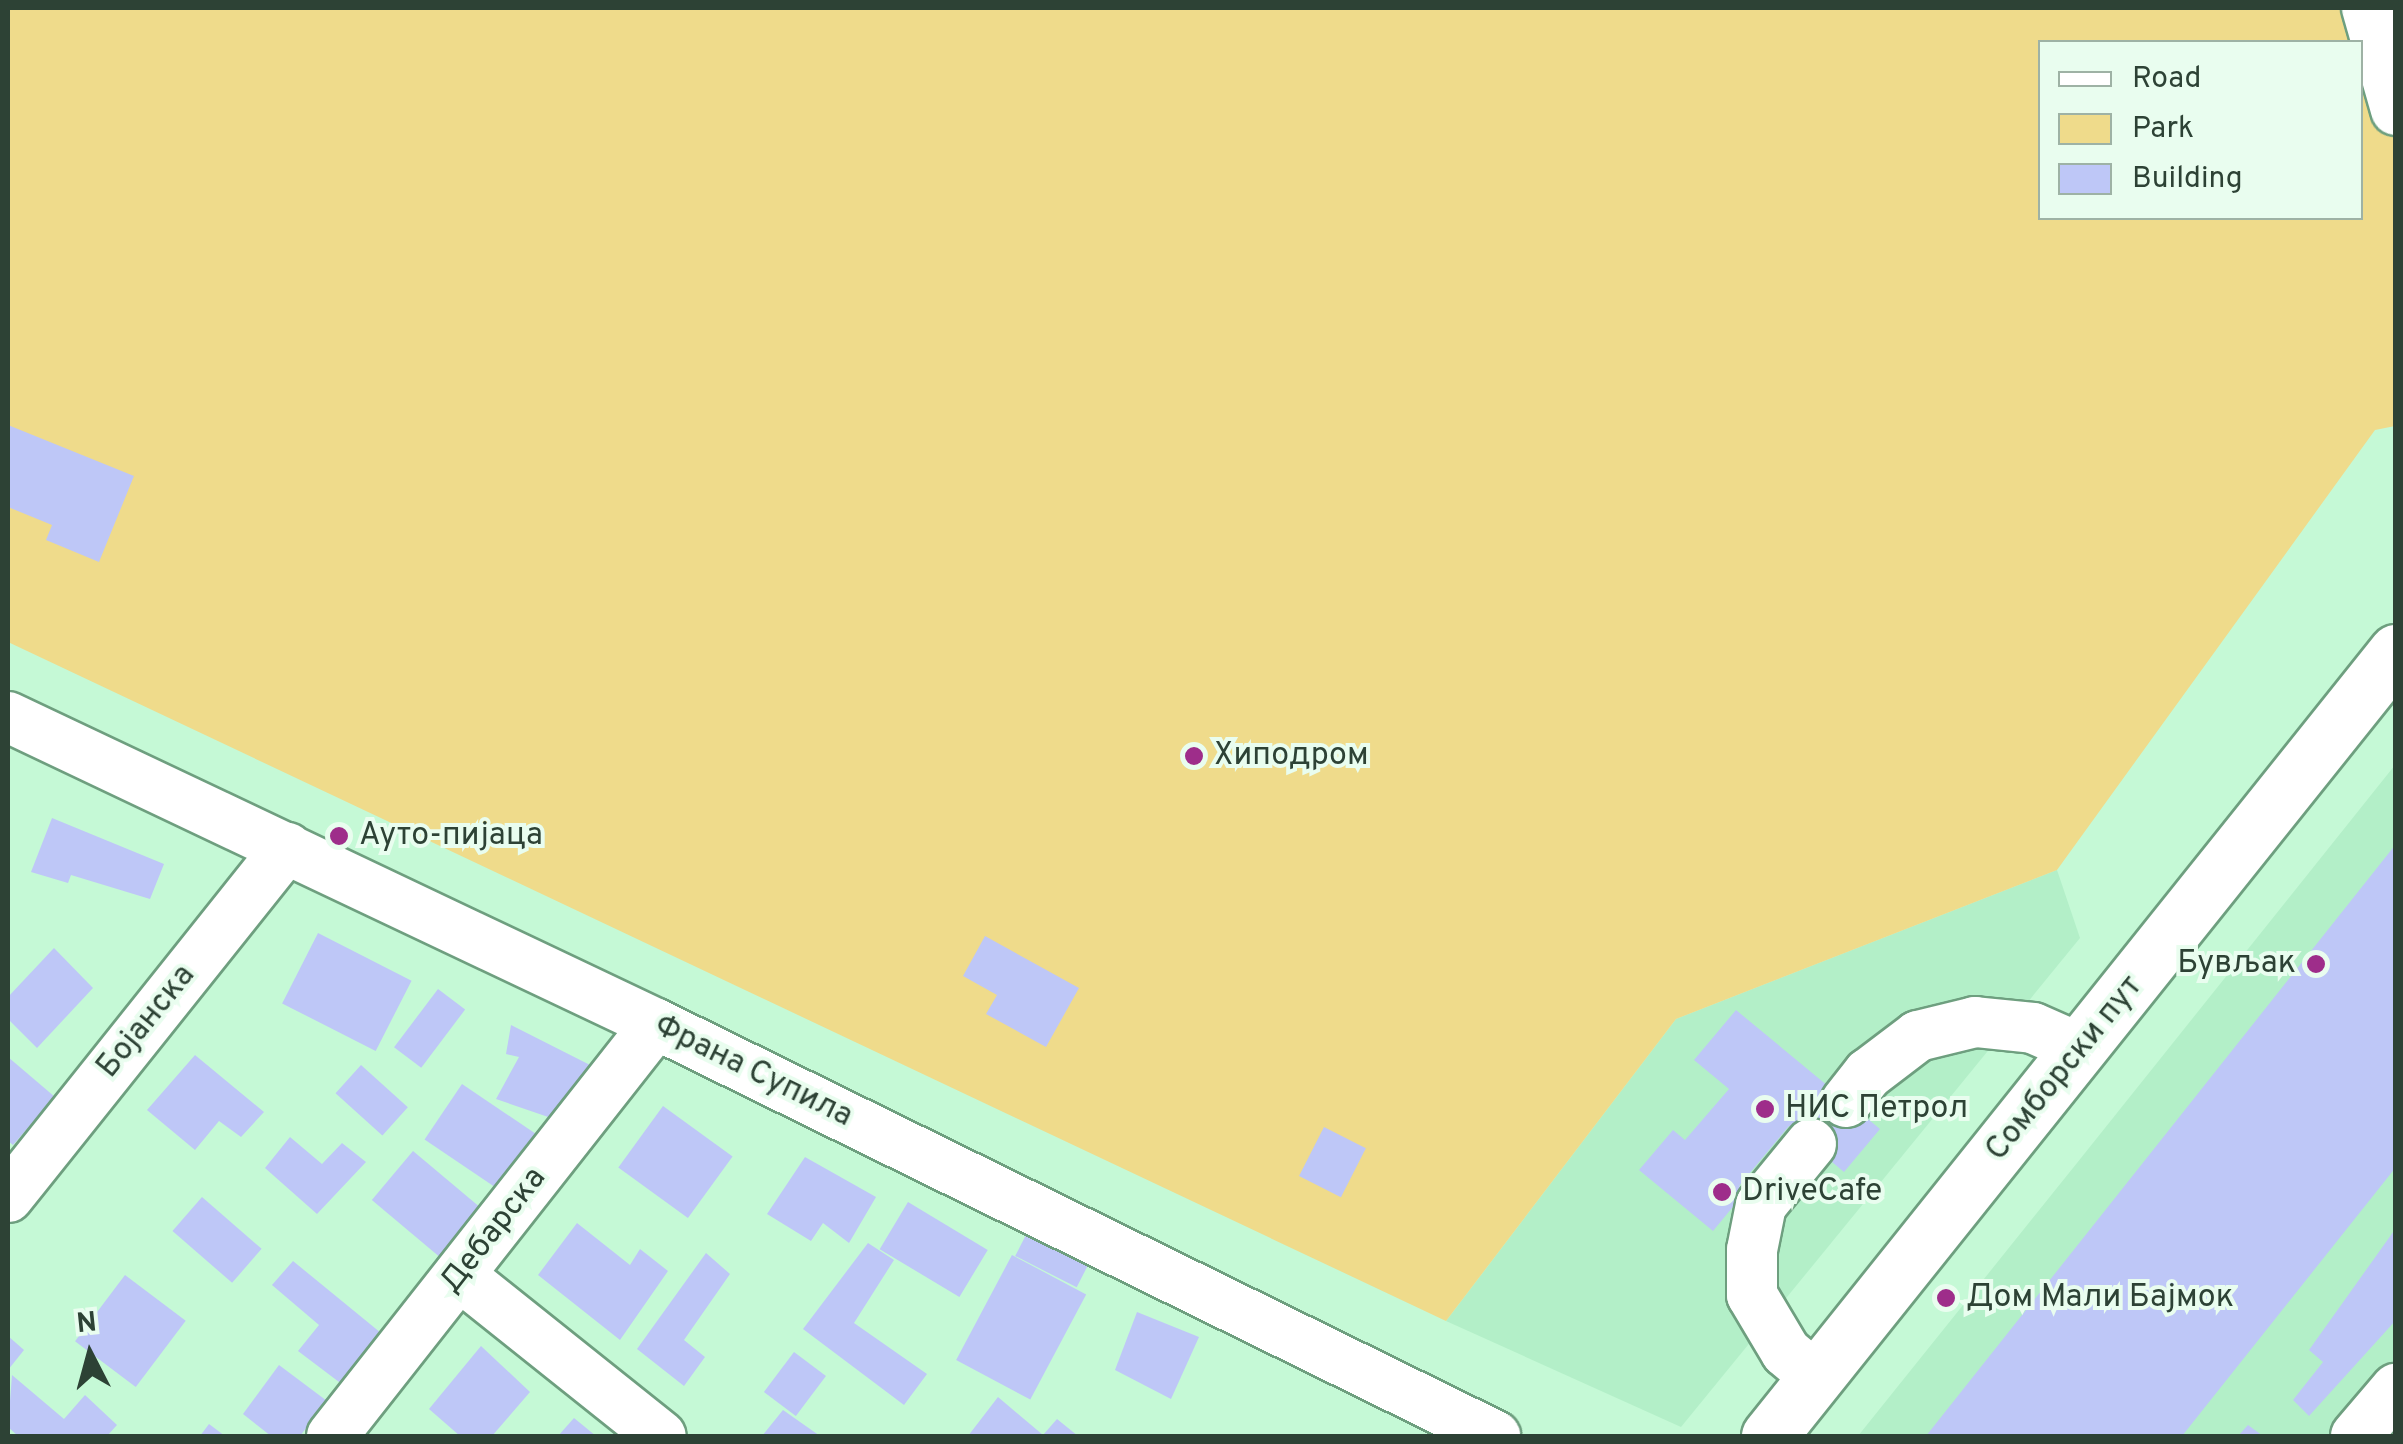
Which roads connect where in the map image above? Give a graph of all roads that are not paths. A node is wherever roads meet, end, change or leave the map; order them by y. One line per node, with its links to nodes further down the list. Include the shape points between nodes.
1 (2367, 8): 2 (street)
2 (2396, 110)
3 (2396, 652): 7 (main road, Сомборски пут)
4 (8, 717): 5 (street, Франа Супила)
5 (288, 848): 6 (street, Франа Супила); 10 (street, Бојанска)
6 (656, 1024): 11 (street, Дебарска); 16 (street, Франа Супила)
7 (2081, 1049): 8 (street, via 2033,1028 1974,1022 1918,1036 1868,1074); 12 (main road, Сомборски пут)
8 (1846, 1102)
9 (1811, 1144): 12 (street, via 1761,1205 1752,1295 1786,1352)
10 (8, 1198)
11 (459, 1275): 14 (street, Дебарска); 15 (street)
12 (1816, 1378): 17 (main road, Сомборски пут)
13 (2396, 1389): 18 (street)
14 (332, 1436)
15 (661, 1436)
16 (1496, 1436)
17 (1769, 1436)
18 (2356, 1436)

